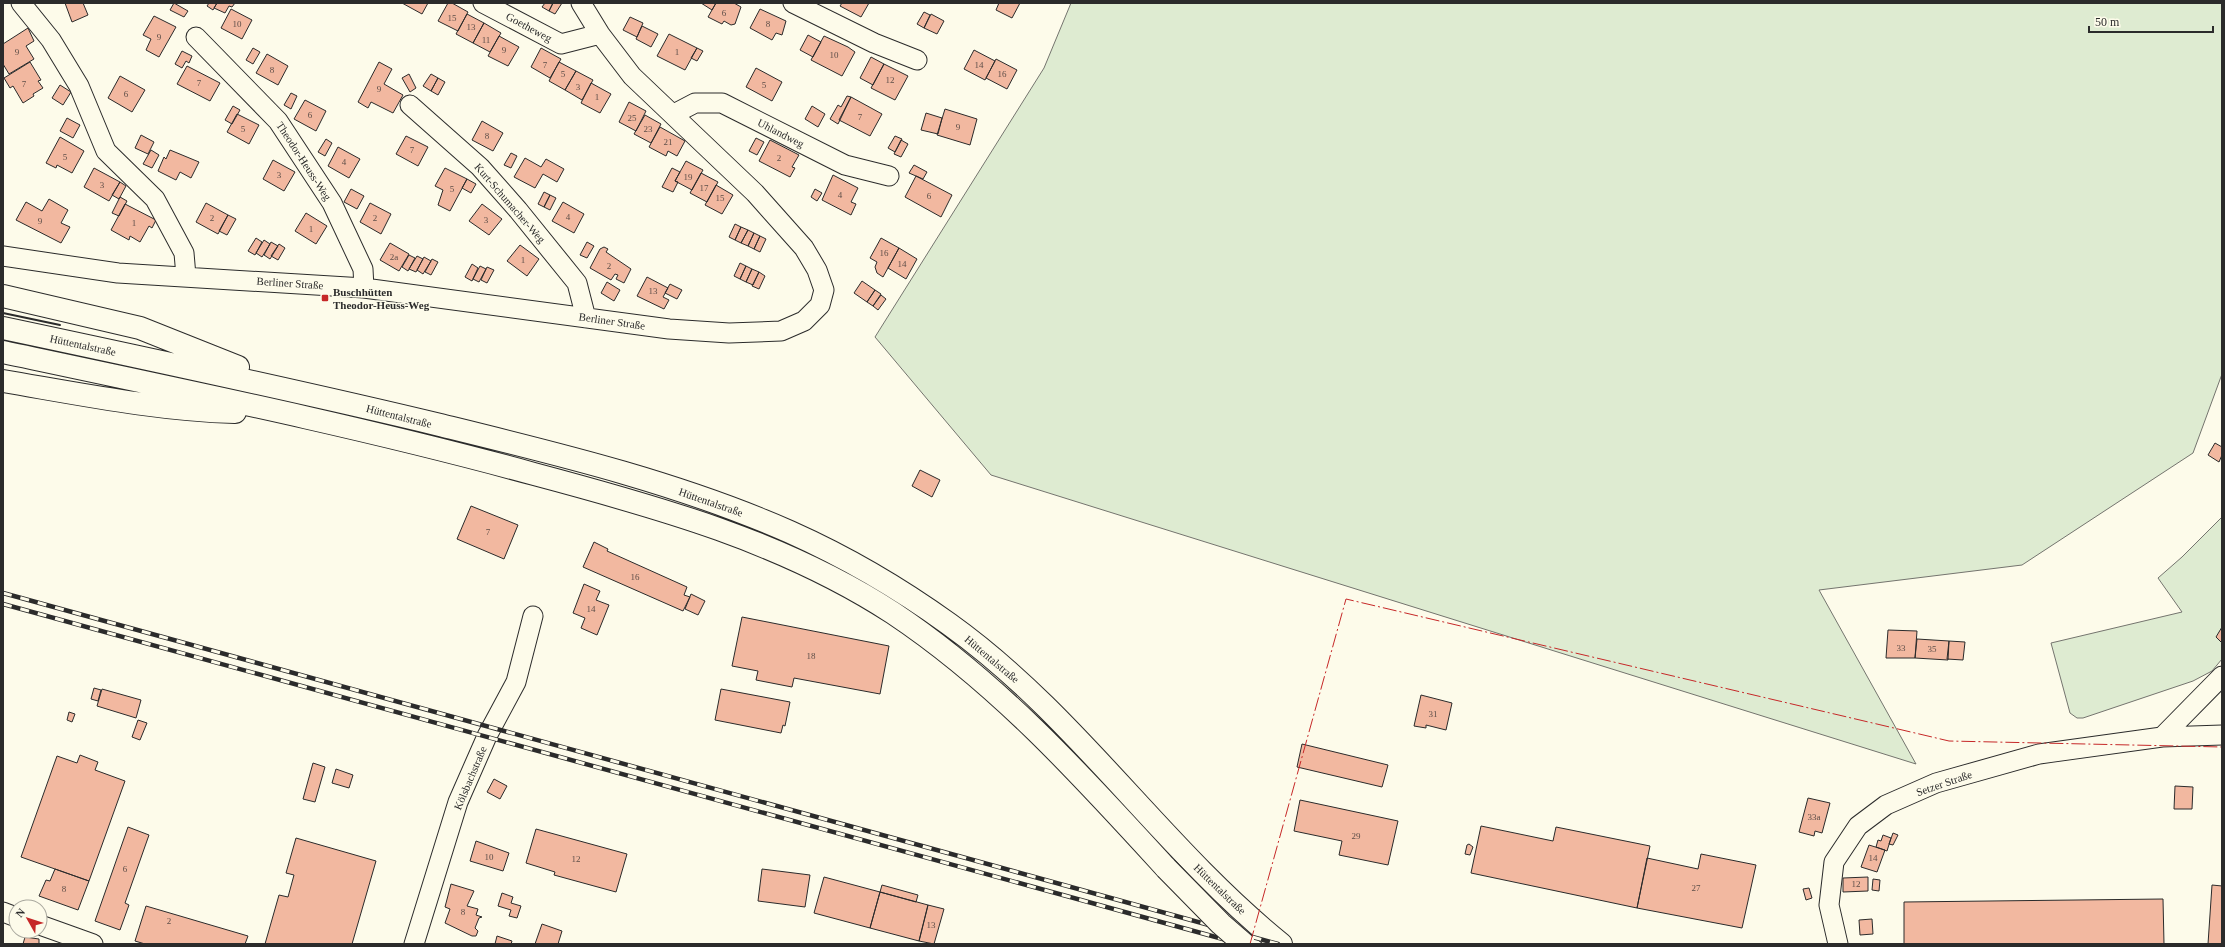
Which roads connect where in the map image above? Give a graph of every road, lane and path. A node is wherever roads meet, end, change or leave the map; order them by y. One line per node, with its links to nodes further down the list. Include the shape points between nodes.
1 (21, 3): 12 (street, via 51,40 79,86 106,152 155,199 184,253)
2 (483, 3): 5 (street, Goetheweg, via 561,44)
3 (581, 3): 5 (street, Berliner Straße)
4 (793, 3): 7 (street, via 874,43)
5 (600, 34): 9 (street, Berliner Straße, via 632,76)
6 (196, 37): 13 (street, Theodor-Heuss-Weg, via 278,121 332,203 363,269)
7 (917, 60)
8 (410, 105): 15 (street, Kurt-Schumacher-Weg, via 480,167 518,210 577,283)
9 (674, 114): 10 (street, Uhlandweg, via 695,102 722,102 845,165); 15 (street, Berliner Straße, via 755,193 804,248 817,270 824,290 820,305 804,321 780,331 721,333)
10 (889, 176)
11 (3, 256): 12 (street, Berliner Straße, via 118,273)
12 (186, 276): 13 (street, Berliner Straße)
13 (364, 288): 15 (street, Berliner Straße)
14 (3, 296): 19 (highway, via 140,328)
15 (586, 318)
16 (3, 328): 19 (highway, Hüttentalstraße)
17 (3, 352): 20 (highway, Hüttentalstraße)
18 (3, 381): 20 (highway, via 103,398 206,411)
19 (297, 390): 29 (highway, Hüttentalstraße, via 490,438 692,494 792,533 859,566 951,625 998,662 1084,744 1214,884)
20 (291, 413): 28 (highway, Hüttentalstraße, bridge, via 484,460 683,516 784,554 849,587 891,612 983,680 1068,761 1166,868)
21 (533, 616): 27 (street, Kölsbachstraße, via 516,682 487,736 458,802)
22 (2222, 676): 24 (street)
23 (2222, 735): 24 (street, Setzer Straße)
24 (2162, 737): 30 (street, Setzer Straße, via 2039,754 1936,783 1886,805 1858,826 1834,862 1829,905)
25 (48, 928): 26 (street)
26 (93, 944)
27 (414, 944)
28 (1244, 944)
29 (1281, 944)
30 (1838, 944)

